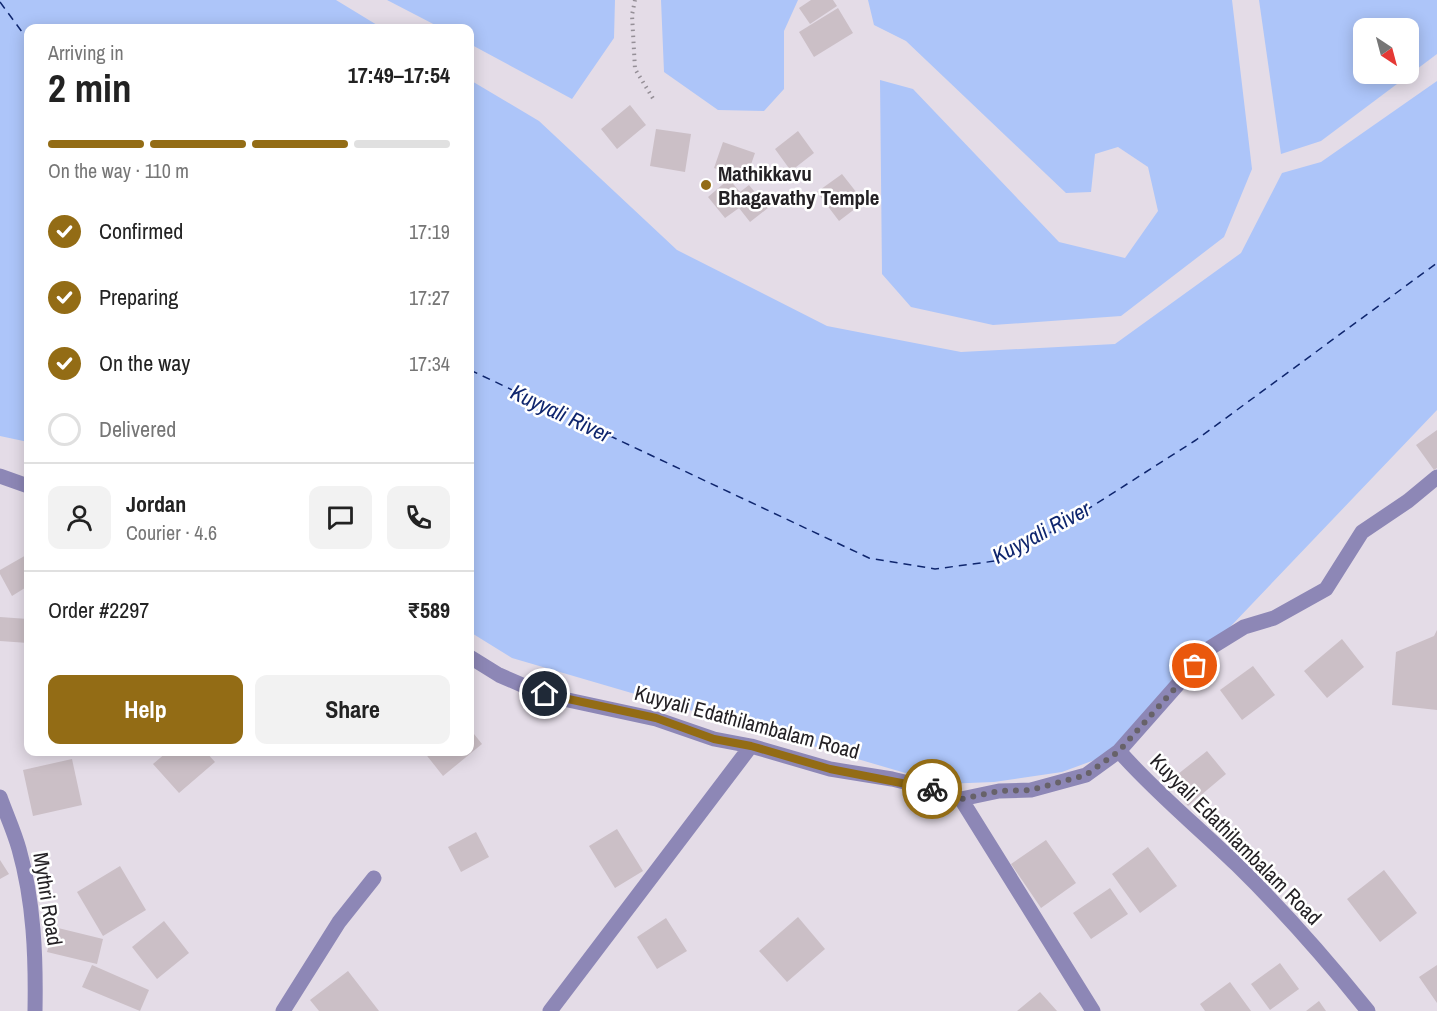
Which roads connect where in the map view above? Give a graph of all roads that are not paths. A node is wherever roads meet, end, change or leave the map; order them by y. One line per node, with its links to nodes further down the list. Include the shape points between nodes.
1 (0, 477): 3 (street)
2 (1437, 477): 6 (street, via 1362,532 1326,589 1274,618 1244,627 1210,648)
3 (24, 485)
4 (474, 659): 5 (street, Kuyyali Edathilambalam Road, via 499,675 545,694 656,718 714,739)
5 (751, 746): 8 (street, Kuyyali Edathilambalam Road, via 830,769 942,791); 12 (street)
6 (1119, 751): 8 (street, Kuyyali Edathilambalam Road, via 1086,775 1031,790 999,791); 14 (street, Kuyyali Edathilambalam Road, via 1294,924)
7 (0, 797): 10 (street, Mythri Road, via 19,849 31,905)
8 (961, 799): 13 (street)
9 (374, 878): 11 (street, via 339,922)
10 (35, 1011)
11 (283, 1011)
12 (550, 1011)
13 (1093, 1011)
14 (1368, 1011)

